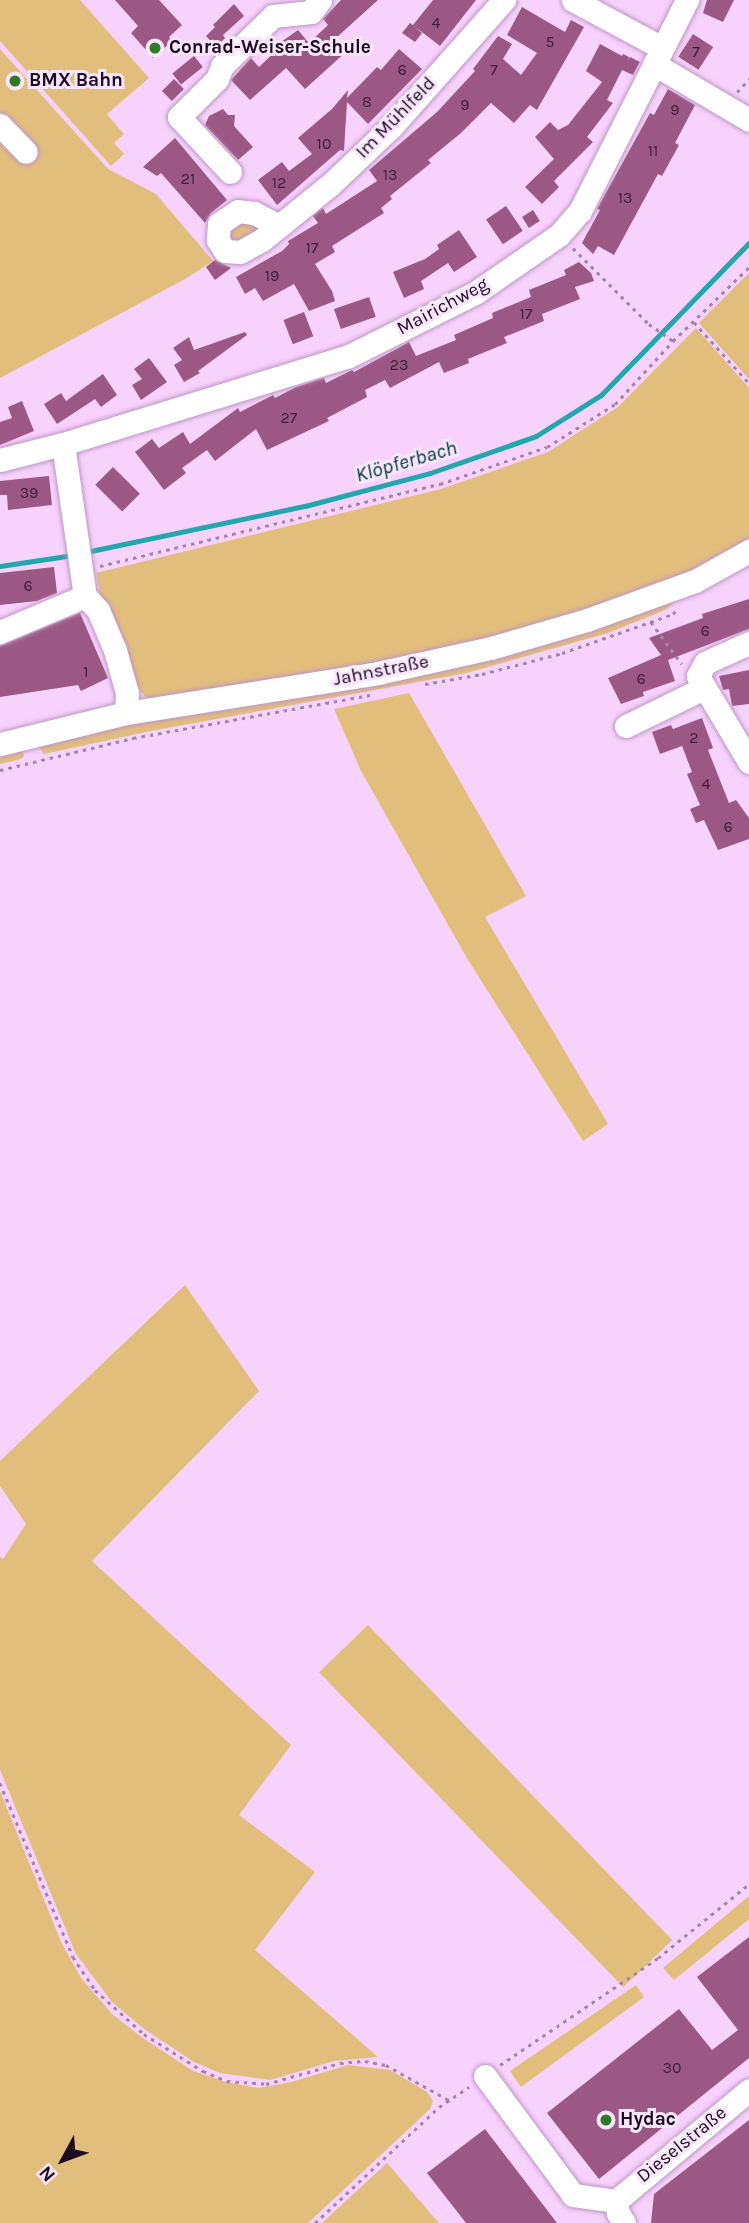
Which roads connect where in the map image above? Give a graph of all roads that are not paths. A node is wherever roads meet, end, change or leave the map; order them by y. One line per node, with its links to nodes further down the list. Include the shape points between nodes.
1 (320, 0): 9 (street, via 312,12 272,16 179,117)
2 (504, 0): 10 (street, Im Mühlfeld, via 391,126 331,184)
3 (573, 0): 5 (street)
4 (687, 0): 5 (street, Mairichweg)
5 (658, 56): 6 (street); 11 (street, Mairichweg, via 580,211 559,235 475,293 349,356)
6 (749, 120)
7 (0, 125): 8 (street)
8 (26, 152)
9 (230, 172)
10 (276, 225)
11 (63, 444): 12 (street, Mairichweg); 14 (street)
12 (0, 460)
13 (749, 551): 18 (street, Jahnstraße, via 695,581 491,648 378,673)
14 (85, 596): 15 (street); 18 (street, via 98,610 115,650 127,693)
15 (0, 632)
16 (749, 643): 17 (street, via 705,663)
17 (701, 682): 19 (street); 21 (street)
18 (126, 713): 20 (street, Jahnstraße)
19 (626, 726)
20 (0, 744)
21 (749, 762)
22 (485, 2076): 24 (street, via 573,2195)
23 (749, 2090): 24 (street, Dieselstraße)
24 (620, 2212)

